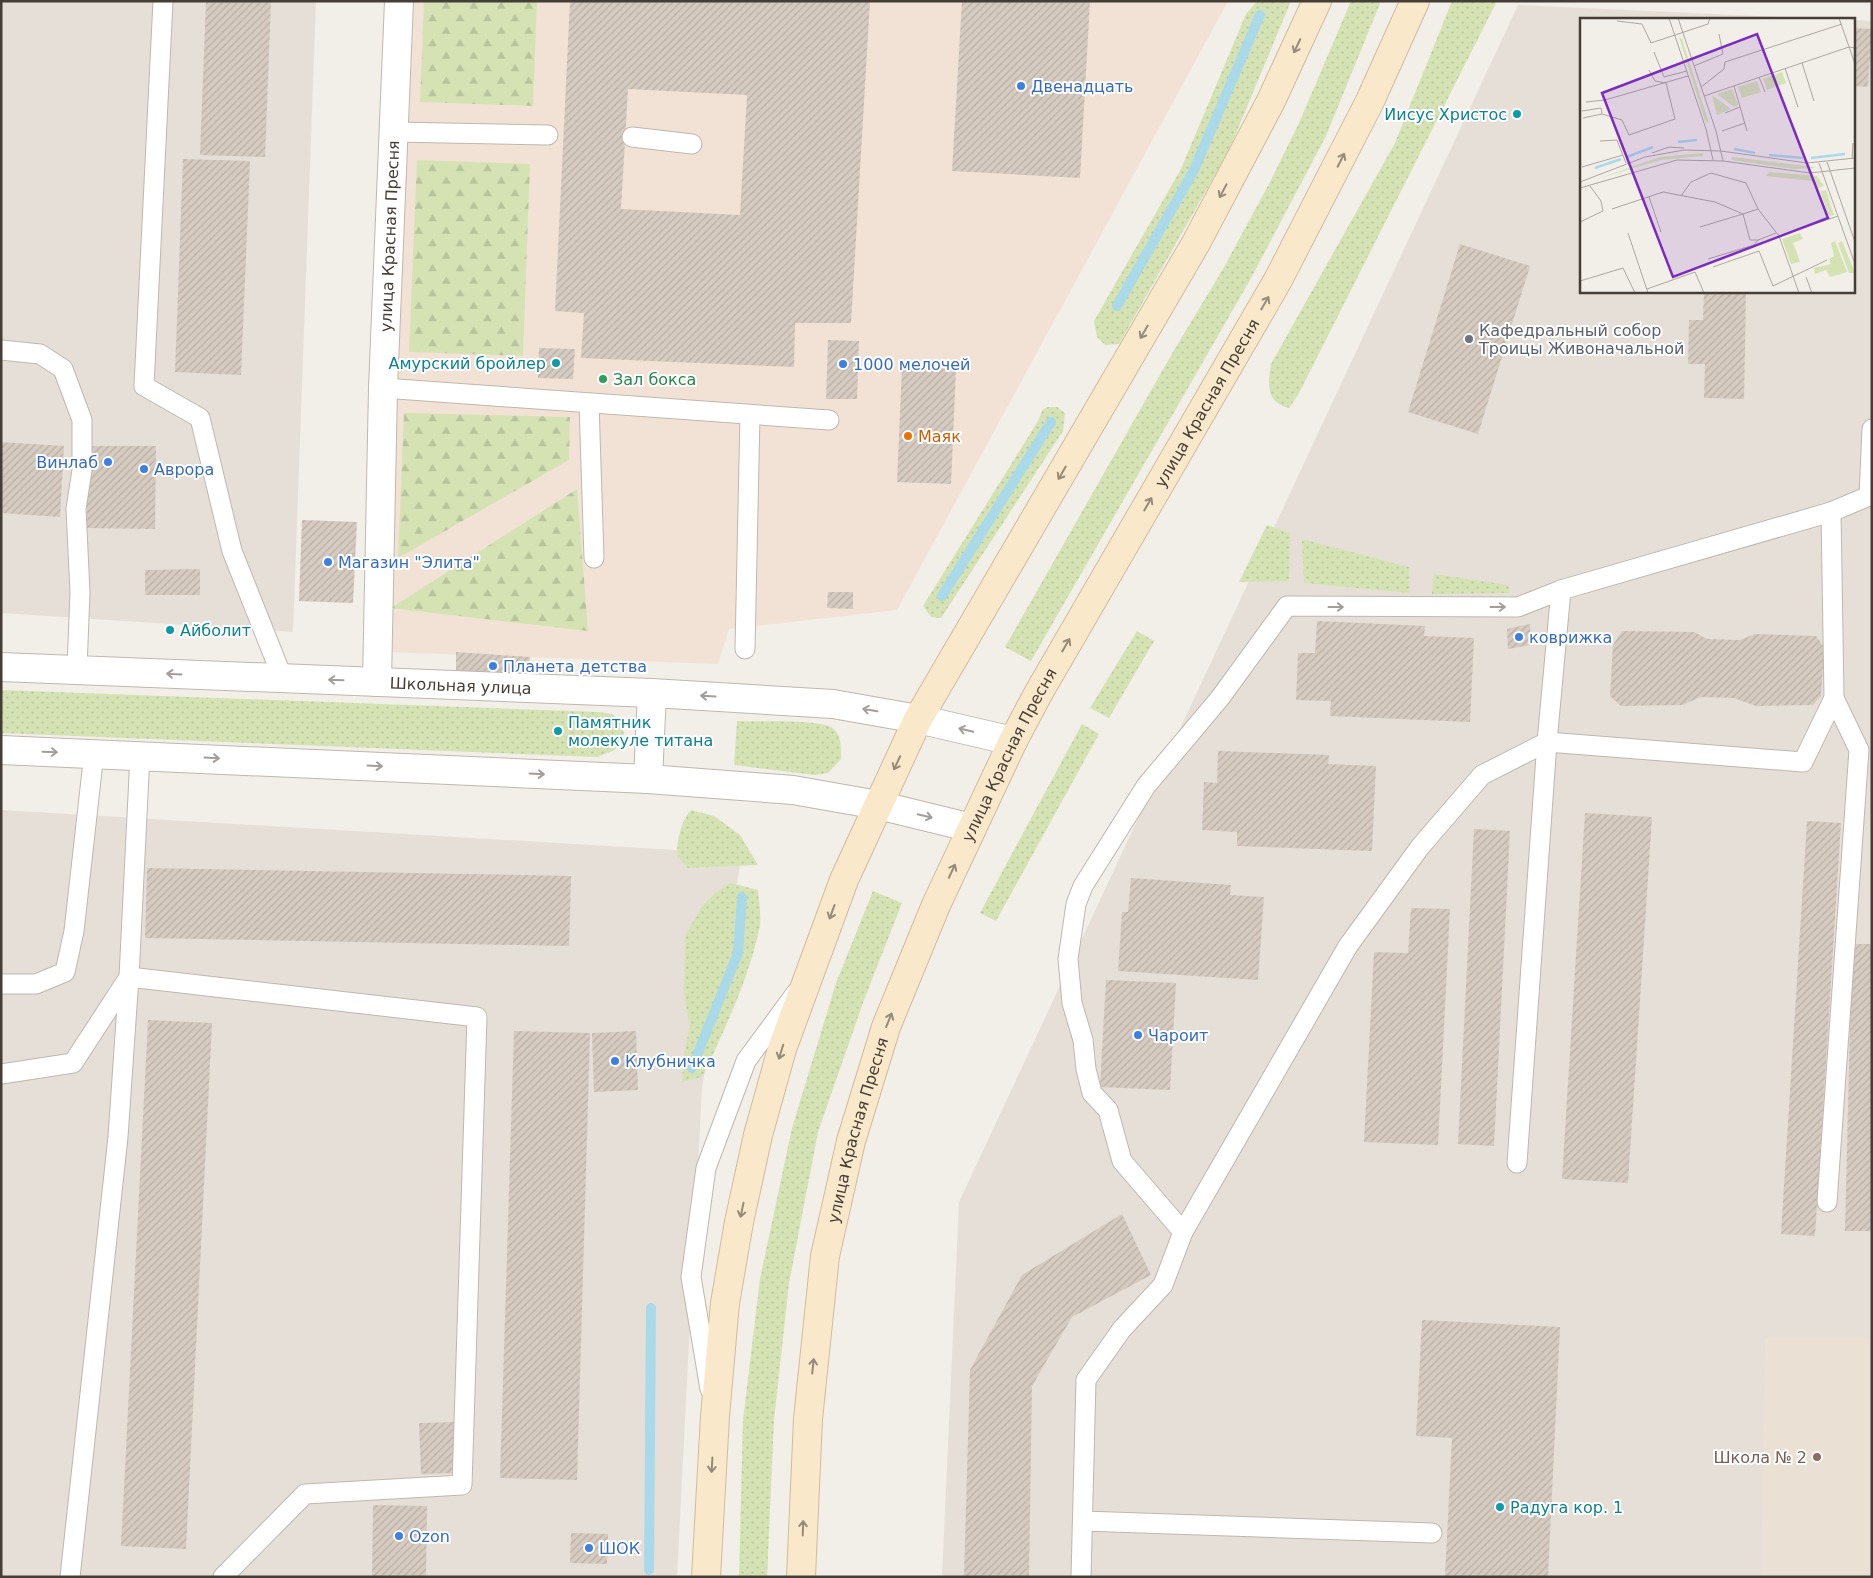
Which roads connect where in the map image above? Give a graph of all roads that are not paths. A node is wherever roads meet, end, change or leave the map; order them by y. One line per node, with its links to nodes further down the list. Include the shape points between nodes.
1 (163, 1): 22 (lane, via 144,386 200,418 232,551)
2 (399, 1): 5 (street, улица Красная Пресня)
3 (1317, 1): 26 (street, one-way to 26, via 1271,102 1196,243)
4 (1415, 1): 27 (street, улица Красная Пресня, one-way to 4, via 1048,675 1278,280 1370,101)
5 (394, 132): 6 (lane); 10 (street, улица Красная Пресня)
6 (548, 135)
7 (632, 137): 8 (lane)
8 (692, 144)
9 (1, 350): 21 (lane, via 40,354 63,369 82,420 82,470 76,509 80,592)
10 (383, 388): 11 (lane); 23 (street, улица Красная Пресня)
11 (589, 403): 12 (lane); 17 (lane)
12 (750, 415): 13 (lane); 19 (lane)
13 (829, 420)
14 (1872, 429): 15 (lane)
15 (1870, 497): 16 (lane)
16 (1830, 512): 18 (lane); 25 (lane)
17 (594, 558)
18 (1561, 590): 28 (lane); 41 (lane, one-way to 18, via 1122,1161 1108,1110 1092,1093 1083,1040 1072,1003 1068,959 1076,904 1083,886 1146,786 1220,698 1287,606 1518,607)
19 (745, 649)
20 (1, 667): 21 (street, Школьная улица)
21 (78, 669): 22 (street, Школьная улица, one-way to 21)
22 (283, 678): 23 (street, Школьная улица, one-way to 22)
23 (377, 682): 24 (street, Школьная улица)
24 (652, 693): 26 (street, Школьная улица, one-way to 24, via 833,704); 32 (street)
25 (1834, 698): 28 (lane, via 1803,762); 40 (lane, via 1859,750)
26 (918, 719): 27 (street, Школьная улица, one-way to 26); 33 (street, one-way to 33)
27 (1013, 741): 34 (street, улица Красная Пресня)
28 (1547, 742): 39 (lane); 41 (lane, via 1482,775 1420,847 1348,946)
29 (1, 750): 30 (street, one-way to 30)
30 (94, 754): 31 (street); 37 (lane, via 74,931 65,972 36,984)
31 (140, 755): 32 (street, one-way to 32); 36 (lane)
32 (648, 779): 33 (street, via 793,790)
33 (878, 805): 34 (street, one-way to 34); 35 (street, one-way to 35, via 844,880)
34 (972, 828): 48 (street, улица Красная Пресня, one-way to 34, via 808,1419 825,1256 851,1141 886,1027 936,905)
35 (810, 974): 42 (street, one-way to 42, via 782,1048 758,1135 725,1303); 42 (lane, via 746,1060 706,1168 691,1278)
36 (129, 977): 38 (lane, via 73,1063); 45 (lane, via 118,1137); 46 (lane, via 477,1017 462,1485 305,1494)
37 (1, 984)
38 (1, 1074)
39 (1517, 1163)
40 (1827, 1202)
41 (1183, 1232): 43 (lane, via 1163,1285 1122,1329 1086,1380)
42 (715, 1416): 47 (street, one-way to 47)
43 (1083, 1521): 44 (lane); 49 (lane)
44 (1432, 1533)
45 (70, 1577)
46 (223, 1577)
47 (706, 1577)
48 (801, 1577)
49 (1081, 1577)

